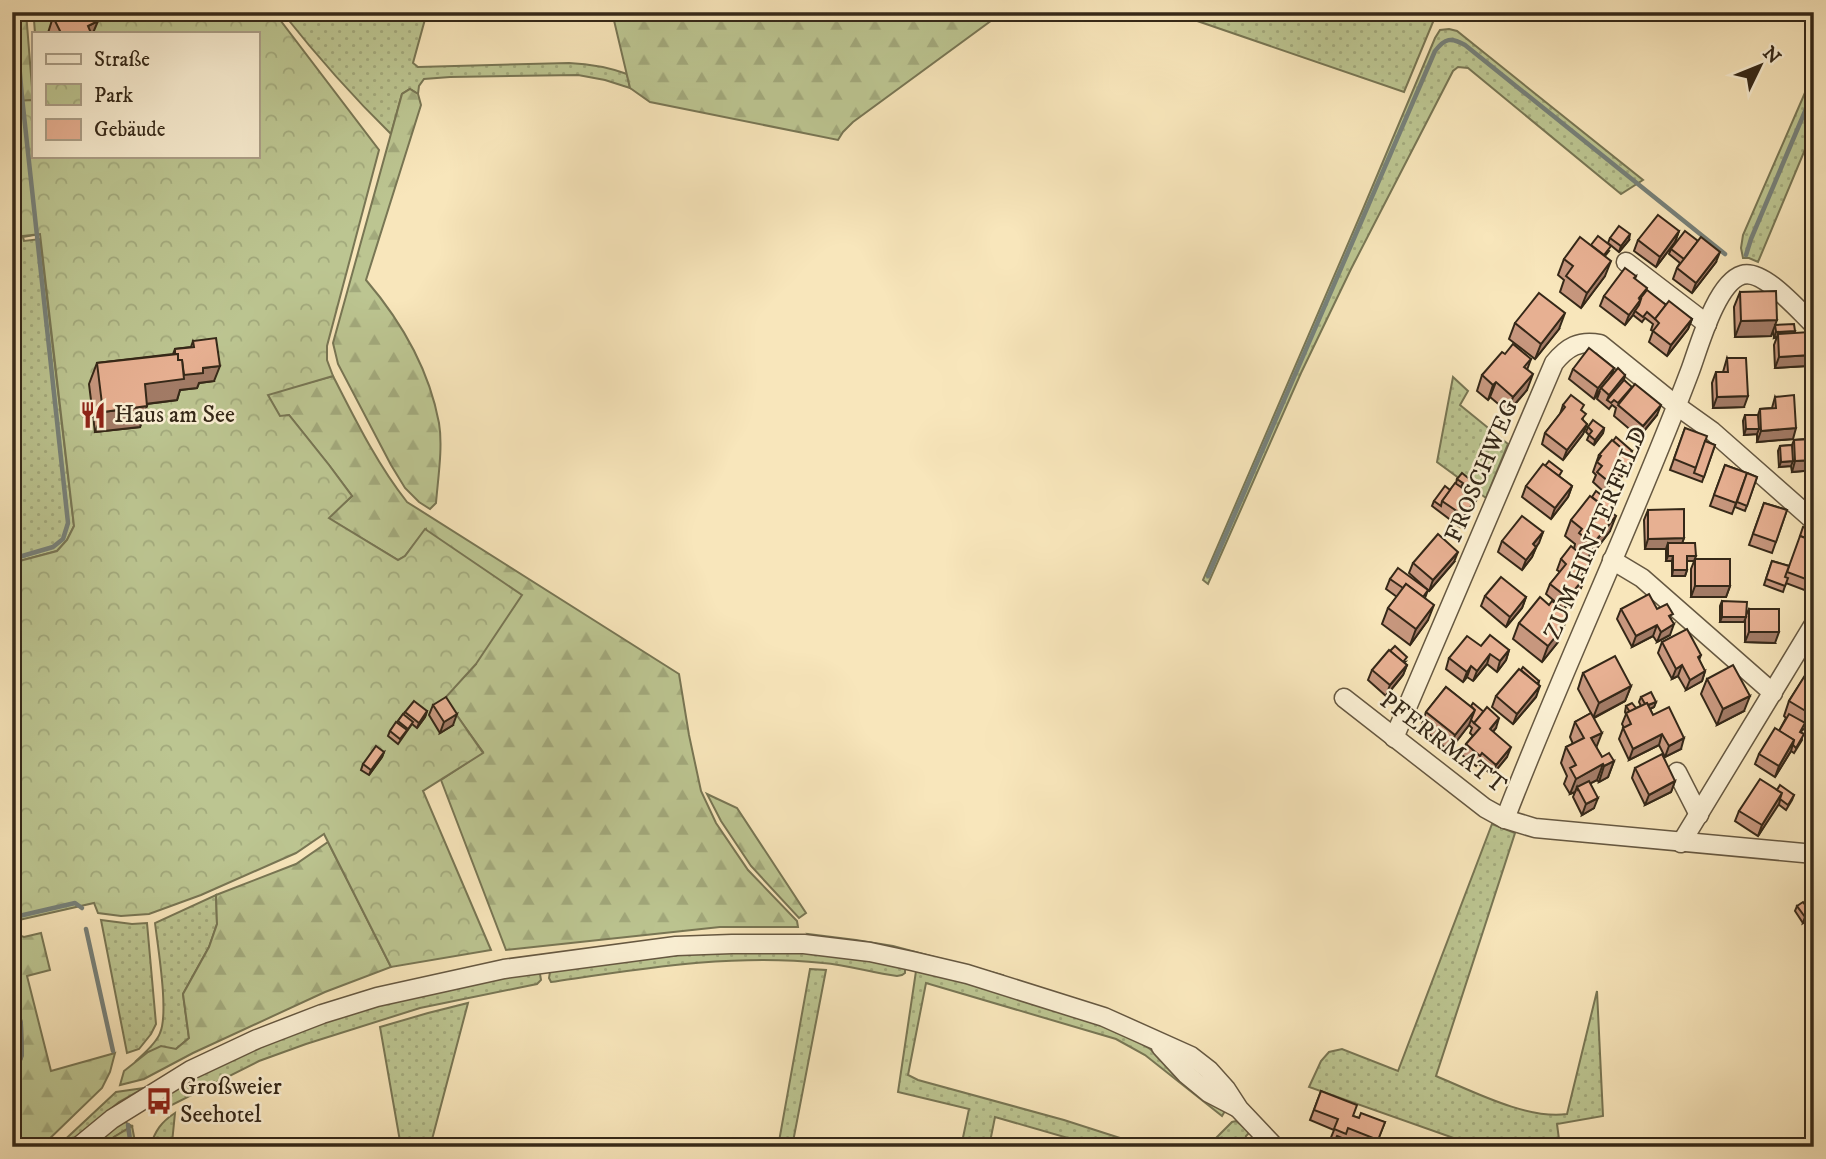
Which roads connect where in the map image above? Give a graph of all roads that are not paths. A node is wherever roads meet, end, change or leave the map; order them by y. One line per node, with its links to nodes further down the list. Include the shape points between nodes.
1 (1626, 262): 2 (street)
2 (1707, 324): 3 (street, ZUM HINTERFELD, via 1731,282 1753,275 1772,285); 4 (street, ZUM HINTERFELD)
3 (1814, 325)
4 (1677, 406): 5 (street); 6 (street, ZUM HINTERFELD); 10 (street, FROSCHWEG, via 1600,344 1586,341 1562,353)
5 (1814, 521)
6 (1612, 560): 8 (street, via 1642,578); 13 (street, ZUM HINTERFELD)
7 (1814, 624): 8 (street)
8 (1773, 693): 12 (street)
9 (1344, 698): 10 (street, PFERRMATT)
10 (1394, 738): 13 (street, PFERRMATT)
11 (1676, 772): 12 (street)
12 (1699, 815): 14 (street)
13 (1505, 819): 14 (street, PFERRMATT, via 1535,828)
14 (1681, 843): 15 (street, PFERRMATT)
15 (1814, 854)
16 (78, 1147): 17 (street, via 112,1119 191,1070 257,1039 377,998 504,969 676,946 804,944 902,958 967,974 1092,1013 1153,1039 1209,1093 1239,1109)
17 (1275, 1147)

